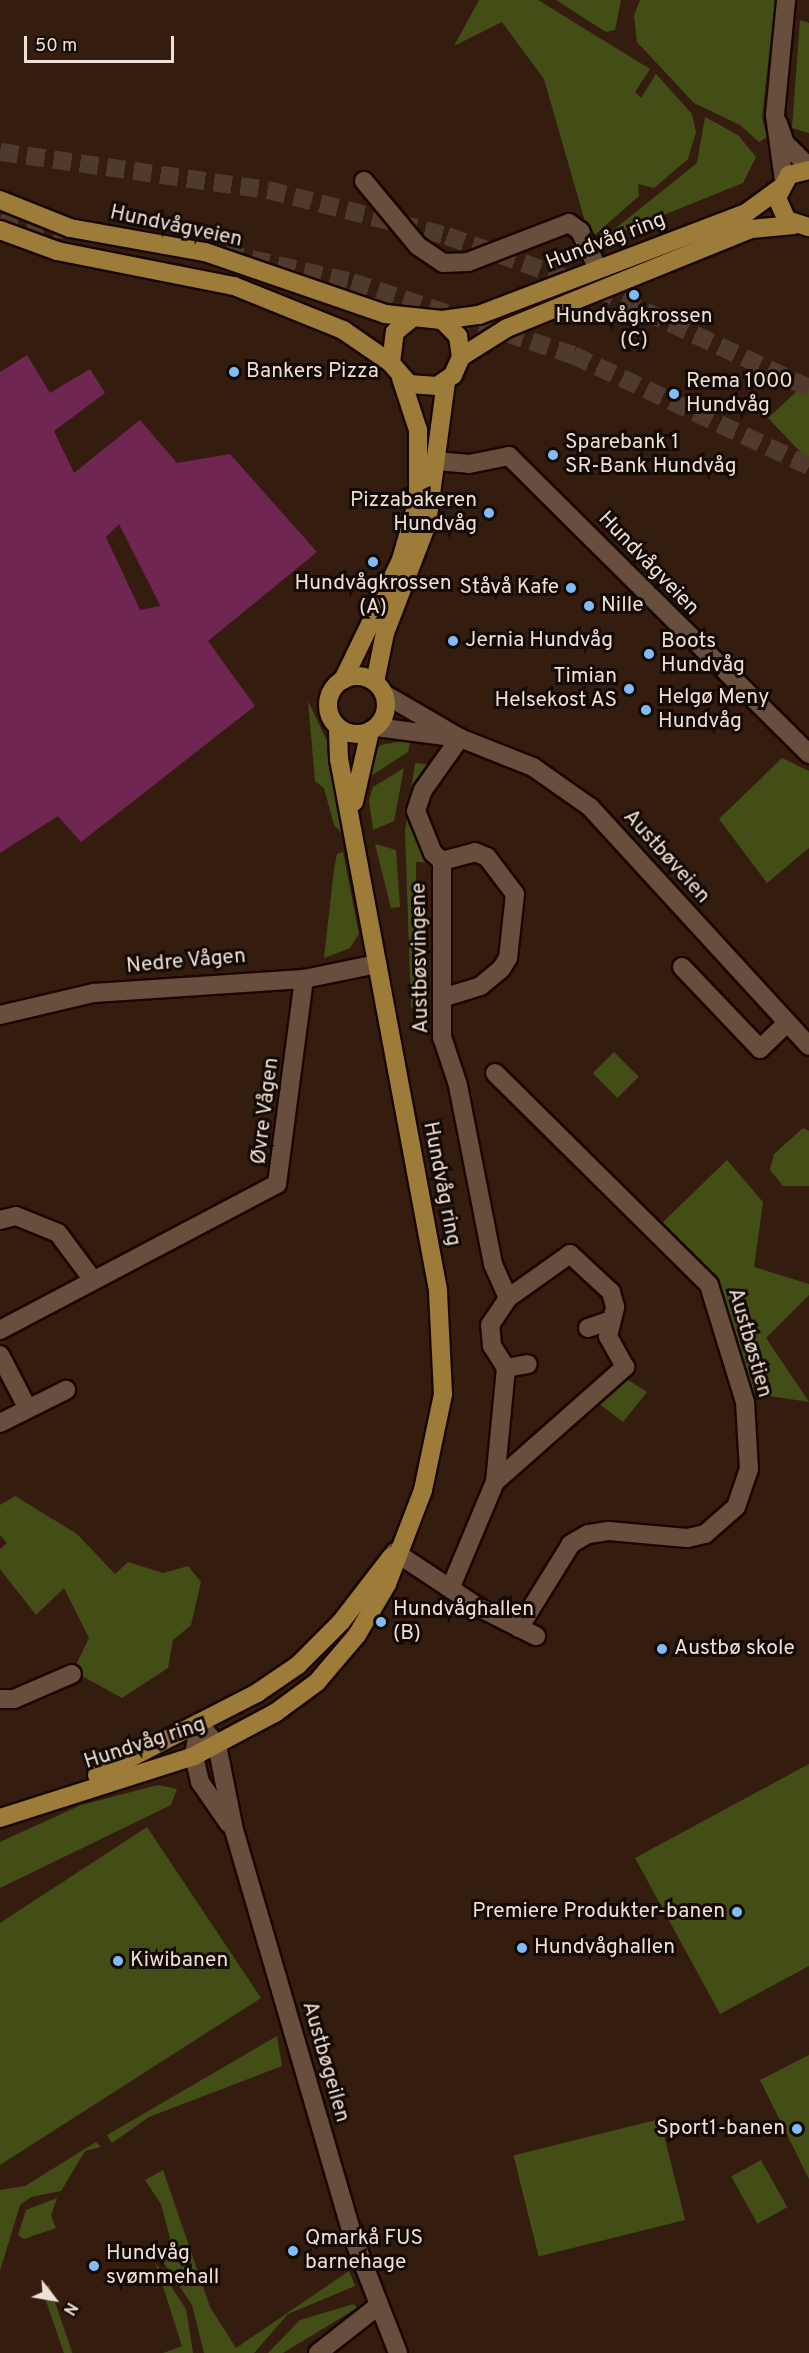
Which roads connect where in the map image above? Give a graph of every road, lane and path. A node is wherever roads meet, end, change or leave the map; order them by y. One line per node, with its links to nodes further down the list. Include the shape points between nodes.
1 (786, 0): 2 (street)
2 (775, 115): 3 (street, via 785,143); 5 (street)
3 (809, 169): 5 (main road, Hundvåg ring)
4 (364, 181): 9 (street, via 418,246 443,263 468,262 569,223 580,231)
5 (781, 185): 7 (main road, via 778,206); 9 (main road, Hundvåg ring, via 746,213)
6 (0, 200): 10 (main road, Hundvågveien, via 47,222 205,252)
7 (801, 226): 12 (main road, Hundvåg ring, via 751,229 507,328)
8 (0, 230): 13 (main road, Hundvågveien, via 57,251 234,286 343,330)
9 (597, 269): 11 (main road, Hundvåg ring, via 479,315)
10 (411, 319): 11 (main road); 13 (main road, via 395,332)
11 (442, 320): 12 (main road, via 458,336)
12 (461, 357): 14 (main road)
13 (396, 370): 14 (main road, via 418,387); 16 (main road, via 418,430 418,500 401,560)
14 (446, 381): 15 (main road)
15 (436, 460): 17 (main road, via 427,524 385,633); 21 (street, Hundvågveien, via 469,464 509,456)
16 (343, 680): 17 (main road, via 360,676); 18 (main road, via 328,702)
17 (380, 688): 19 (main road, via 386,712); 20 (street, Austbøveien)
18 (338, 727): 19 (main road, via 350,733); 22 (main road, Hundvåg ring)
19 (373, 729): 20 (street, Austbøveien); 22 (main road, Hundvåg ring, via 357,774)
20 (460, 738): 23 (street, Austbøsvingene, via 423,790 416,811 429,846); 29 (street, Austbøveien, via 533,767 591,807)
21 (809, 754)
22 (352, 819): 24 (main road, Hundvåg ring)
23 (442, 861): 27 (street, Austbøsvingene); 27 (street, via 476,852 487,857 515,894 508,958 501,969 482,986)
24 (377, 964): 26 (street, Nedre Vågen); 45 (main road, Hundvåg ring, via 443,1342 436,1444)
25 (682, 967): 29 (street, via 760,1048)
26 (304, 979): 28 (street, Nedre Vågen, via 94,993); 33 (street, Øvre Vågen, via 277,1184)
27 (446, 997): 34 (street, Austbøsvingene, via 442,1037 458,1085 493,1264)
28 (0, 1015)
29 (787, 1023): 30 (street, Austbøveien)
30 (809, 1046)
31 (495, 1073): 46 (street, Austbøstien, via 709,1286 745,1402 749,1461 736,1507 705,1534 687,1538 608,1531 588,1534 571,1544 528,1632)
32 (0, 1220): 33 (street, via 16,1216 58,1233 81,1256)
33 (93, 1280): 37 (street, Øvre Vågen)
34 (508, 1298): 35 (street, via 570,1254 611,1292); 40 (street, via 490,1325 492,1346)
35 (611, 1320): 36 (street); 44 (street, via 610,1343 625,1367)
36 (588, 1328)
37 (0, 1330)
38 (0, 1355): 42 (street)
39 (528, 1364): 40 (street)
40 (506, 1368): 44 (street)
41 (66, 1390): 42 (street)
42 (27, 1407): 43 (street)
43 (0, 1423)
44 (495, 1482): 46 (street)
45 (395, 1552): 46 (street); 49 (main road, Hundvåg ring, via 341,1622 298,1665); 50 (main road, Hundvåg ring, via 387,1584 357,1635 317,1682)
46 (450, 1589)
47 (72, 1674): 48 (street, via 14,1699)
48 (0, 1699)
49 (199, 1724): 50 (street); 51 (street, Austbøgeilen); 52 (main road, Hundvåg ring)
50 (218, 1745): 51 (main road, Hundvåg ring); 53 (street, Austbøgeilen)
51 (194, 1756): 52 (main road, Hundvåg ring); 53 (street, Austbøgeilen, via 200,1782)
52 (0, 1818)
53 (234, 1830): 54 (street, Austbøgeilen)
54 (378, 2306): 55 (street); 56 (street, Austbøgeilen)
55 (318, 2353)
56 (398, 2353)

